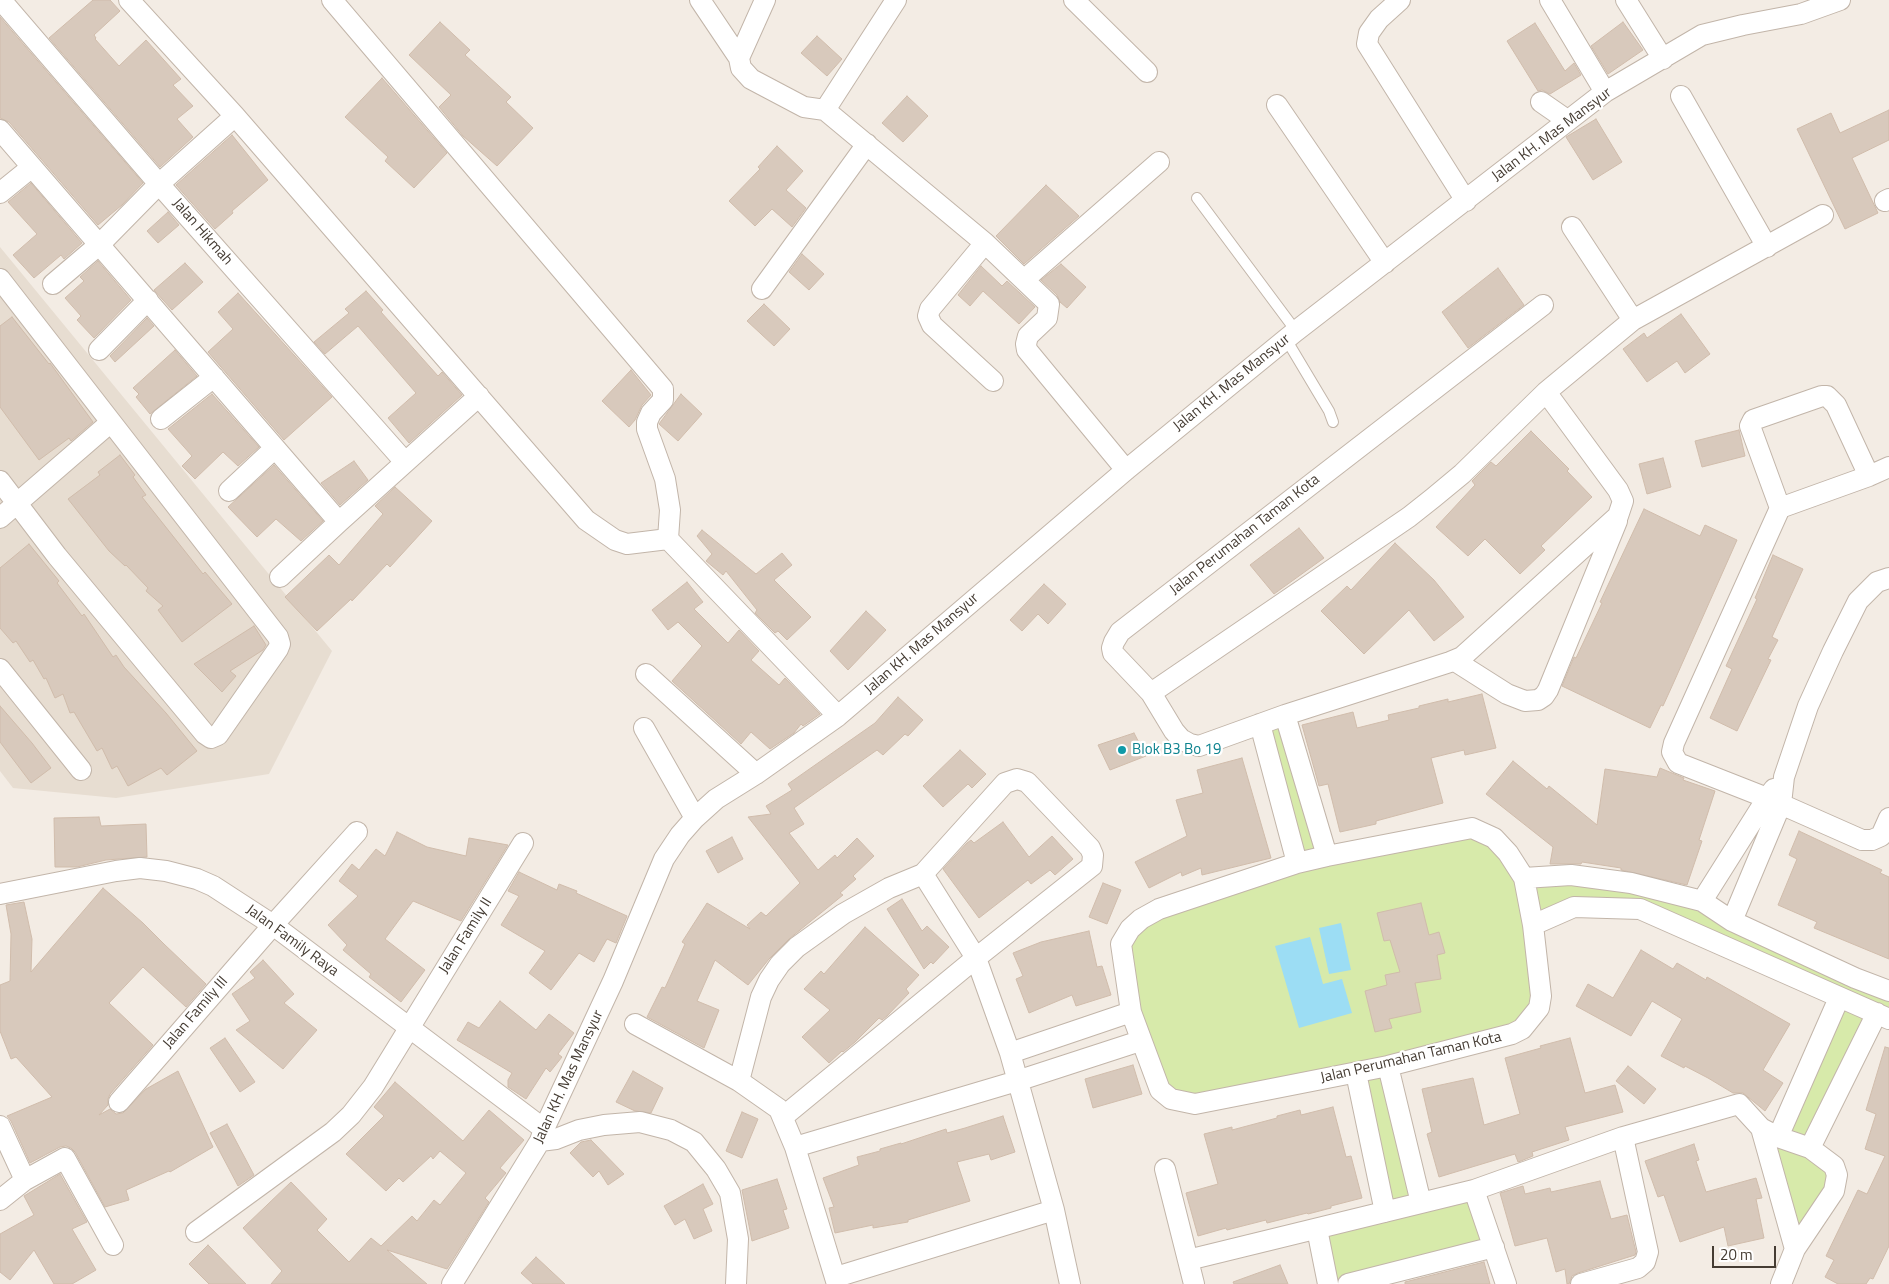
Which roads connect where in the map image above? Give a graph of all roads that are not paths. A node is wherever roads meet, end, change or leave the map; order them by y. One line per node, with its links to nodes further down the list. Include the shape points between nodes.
1 (1, 0): 26 (street, Jalan Hikmah)
2 (129, 0): 20 (street)
3 (332, 0): 64 (street, via 663,389 663,400 646,422 665,479 670,510)
4 (700, 0): 12 (street)
5 (765, 0): 12 (street)
6 (896, 0): 19 (street)
7 (1074, 0): 14 (street)
8 (1400, 0): 29 (street, via 1379,19 1369,34 1367,44)
9 (1550, 0): 15 (street)
10 (1626, 0): 13 (street)
11 (1840, 0): 13 (street, Jalan KH. Mas Mansyur, via 1801,14 1702,35)
12 (739, 58): 19 (street, via 740,68 751,80 804,107)
13 (1663, 59): 15 (street, Jalan KH. Mas Mansyur)
14 (1147, 72)
15 (1605, 92): 21 (street, Jalan KH. Mas Mansyur)
16 (1681, 96): 34 (street)
17 (1541, 102): 21 (street)
18 (1278, 105): 35 (street)
19 (825, 110): 23 (street)
20 (235, 116): 26 (street); 48 (street)
21 (1567, 120): 29 (street, Jalan KH. Mas Mansyur)
22 (0, 130): 25 (street)
23 (867, 144): 33 (street); 39 (street)
24 (1159, 162): 37 (street)
25 (32, 166): 27 (street); 32 (street)
26 (159, 184): 32 (street); 53 (street, Jalan Hikmah)
27 (0, 193)
28 (1198, 198): 43 (lane)
29 (1466, 201): 35 (street, Jalan KH. Mas Mansyur)
30 (1823, 215): 34 (street)
31 (1572, 228): 42 (street)
32 (100, 244): 38 (street); 40 (street)
33 (985, 244): 37 (street); 46 (street, via 930,309 928,316 932,325)
34 (1767, 247): 42 (street)
35 (1385, 263): 43 (street, Jalan KH. Mas Mansyur)
36 (0, 279): 50 (street)
37 (1025, 279): 55 (street, via 1050,304 1047,318 1028,336 1027,350)
38 (53, 284)
39 (762, 289)
40 (148, 300): 44 (street); 45 (street)
41 (1543, 305): 70 (street, Jalan Perumahan Taman Kota, via 1120,632 1112,648 1113,653)
42 (1633, 320): 47 (street)
43 (1291, 335): 51 (lane); 55 (street, Jalan KH. Mas Mansyur)
44 (99, 350)
45 (214, 377): 49 (street); 52 (street)
46 (994, 381)
47 (1546, 392): 61 (street, via 1618,490 1623,502); 70 (street, via 1462,474 1409,517)
48 (479, 396): 53 (street); 64 (street, via 586,520 600,531 628,544)
49 (161, 419)
50 (111, 422): 59 (street); 59 (street, via 278,637 278,649 218,735 211,738 205,734 57,556)
51 (1333, 422)
52 (275, 448): 58 (street); 63 (street)
53 (405, 462): 63 (street)
54 (1889, 467): 56 (street)
55 (1126, 470): 72 (street, Jalan KH. Mas Mansyur)
56 (1869, 476): 60 (street); 60 (street, via 1836,405 1827,396 1763,416 1753,420 1750,426)
57 (0, 481): 59 (street)
58 (229, 491)
59 (18, 504): 62 (street)
60 (1780, 508): 77 (street, via 1672,752 1678,763)
61 (1618, 516): 67 (street, Jalan Perumahan Taman Kota, via 1472,650); 67 (street, via 1544,696 1525,701 1507,694)
62 (0, 518)
63 (339, 522): 65 (street)
64 (668, 538): 72 (street)
65 (280, 577)
66 (1889, 578): 77 (street, via 1877,582 1858,601 1808,706)
67 (1455, 661): 71 (street, Jalan Perumahan Taman Kota)
68 (0, 669): 75 (street)
69 (646, 674): 76 (street)
70 (1151, 693): 73 (street, Jalan Perumahan Taman Kota, via 1174,731 1190,744 1200,746)
71 (1285, 715): 73 (street, Jalan Perumahan Taman Kota); 82 (street)
72 (838, 716): 76 (street, Jalan KH. Mas Mansyur)
73 (1260, 724): 83 (street)
74 (644, 728): 78 (street)
75 (81, 770)
76 (756, 774): 78 (street, Jalan KH. Mas Mansyur, via 716,799)
77 (1774, 801): 79 (street, via 1862,840 1881,836); 87 (street); 88 (street)
78 (695, 818): 108 (street, Jalan KH. Mas Mansyur, via 668,852)
79 (1889, 818)
80 (357, 832): 89 (street, Jalan Family III)
81 (523, 843): 97 (street, Jalan Family II)
82 (1327, 856): 83 (street, Jalan Perumahan Taman Kota); 85 (street, Jalan Perumahan Taman Kota, via 1472,828 1502,845)
83 (1297, 863): 94 (street, Jalan Perumahan Taman Kota, via 1159,910 1130,929 1121,944)
84 (923, 874): 91 (street); 91 (street, via 1005,783 1013,779 1027,782 1090,848 1093,860 1089,870); 102 (street, via 889,888 843,914 797,947 780,964 761,997)
85 (1524, 878): 87 (street, via 1571,875 1631,883); 90 (street, Jalan Perumahan Taman Kota)
86 (0, 894): 89 (street, Jalan Family Raya, via 140,868 198,879)
87 (1702, 902): 88 (street)
88 (1732, 921): 92 (street)
89 (273, 925): 97 (street, Jalan Family Raya); 104 (street, Jalan Family III)
90 (1533, 925): 93 (street, via 1574,907 1640,909); 100 (street, Jalan Perumahan Taman Kota, via 1541,996 1539,1008 1522,1029)
91 (976, 958): 99 (street); 105 (street)
92 (1889, 991)
93 (1839, 998): 95 (street); 107 (street)
94 (1131, 1012): 98 (street, Jalan Perumahan Taman Kota); 99 (street)
95 (1883, 1016): 111 (street)
96 (635, 1024): 102 (street)
97 (409, 1028): 108 (street, Jalan Family Raya); 120 (street, Jalan Family II, via 373,1087 351,1115 333,1132)
98 (1140, 1041): 101 (street, Jalan Perumahan Taman Kota, via 1160,1090 1172,1098 1195,1104); 103 (street)
99 (1010, 1053): 103 (street)
100 (1388, 1066): 101 (street, Jalan Perumahan Taman Kota); 116 (street)
101 (1356, 1073): 118 (street)
102 (739, 1081): 105 (street)
103 (1017, 1081): 110 (street); 117 (street)
104 (119, 1102)
105 (784, 1116): 110 (street)
106 (0, 1126): 113 (street)
107 (1770, 1133): 109 (street, via 1739,1104); 111 (street); 123 (street)
108 (542, 1135): 126 (street, Jalan KH. Mas Mansyur); 127 (street, via 556,1139 579,1130 640,1122 671,1130 694,1142 730,1193 738,1239)
109 (1623, 1138): 114 (street); 133 (street, via 1648,1252 1645,1262 1638,1268)
110 (795, 1147): 125 (street)
111 (1810, 1148): 123 (street, via 1834,1166 1837,1174 1834,1191)
112 (1165, 1169): 124 (street)
113 (25, 1180): 115 (street); 121 (street, via 65,1158)
114 (1474, 1190): 116 (street); 122 (street)
115 (0, 1200)
116 (1420, 1203): 118 (street)
117 (1054, 1210): 125 (street); 128 (street)
118 (1385, 1212): 119 (street)
119 (1317, 1229): 124 (street); 130 (street)
120 (196, 1232)
121 (113, 1245)
122 (1494, 1247): 131 (street); 132 (street)
123 (1795, 1249): 134 (street)
124 (1188, 1260): 129 (street)
125 (836, 1281)
126 (452, 1284)
127 (736, 1284)
128 (1070, 1284)
129 (1194, 1284)
130 (1328, 1284)
131 (1348, 1284)
132 (1506, 1284)
133 (1581, 1284)
134 (1781, 1284)

